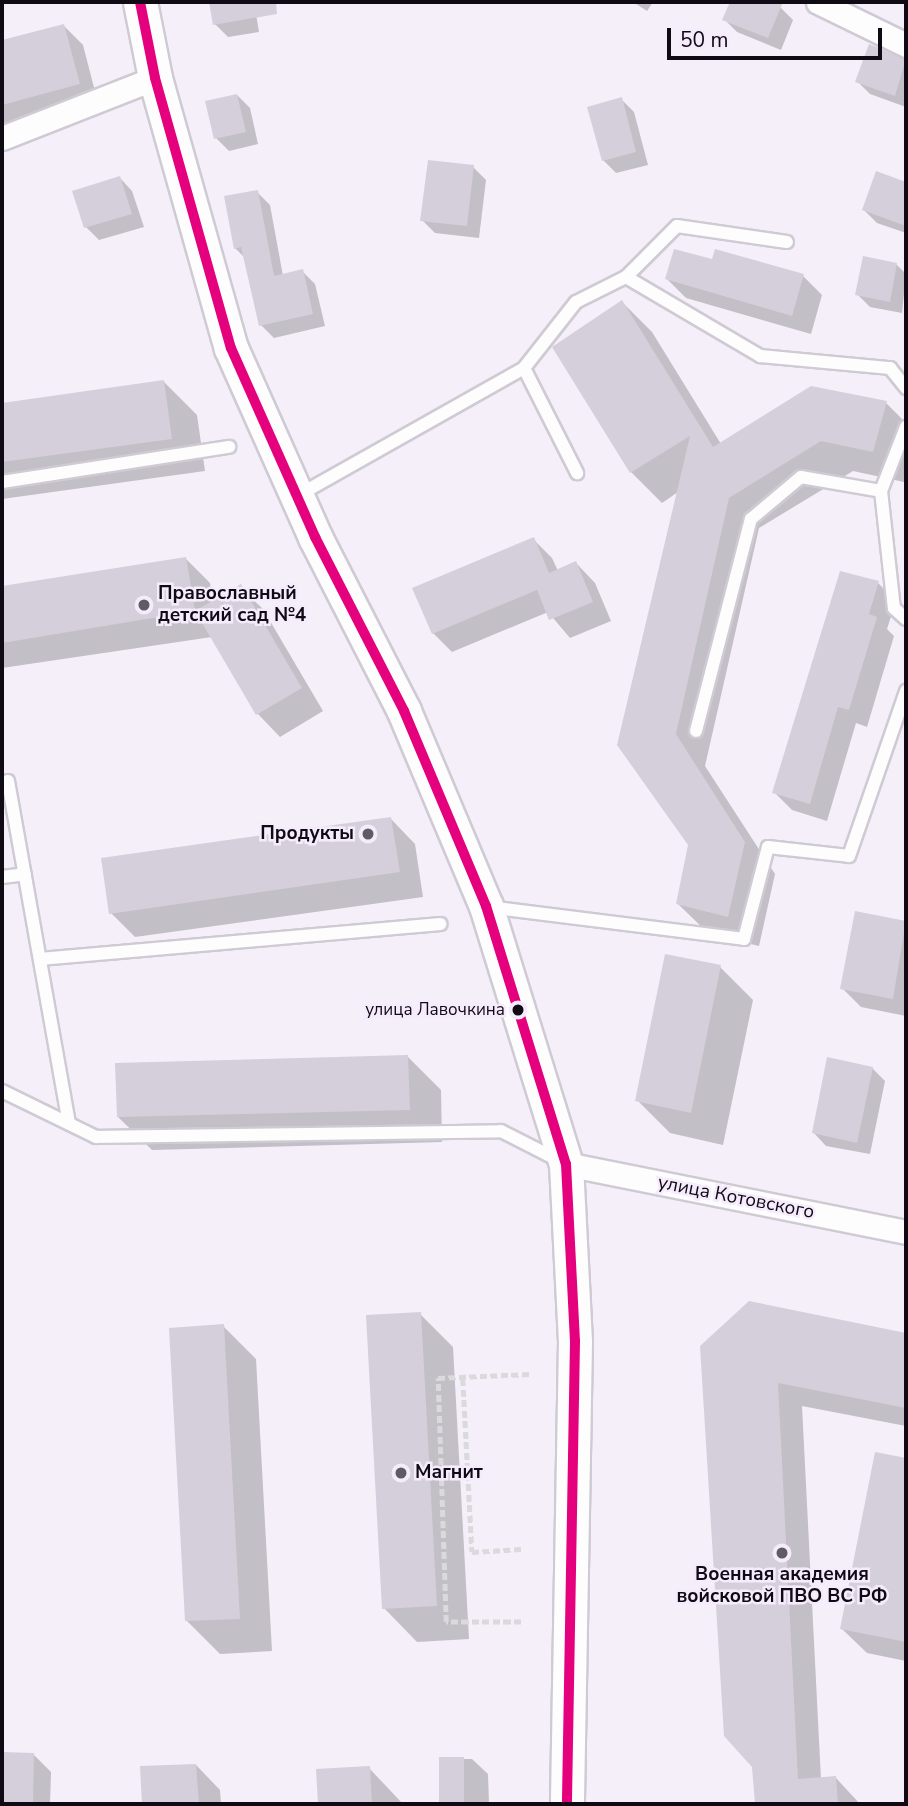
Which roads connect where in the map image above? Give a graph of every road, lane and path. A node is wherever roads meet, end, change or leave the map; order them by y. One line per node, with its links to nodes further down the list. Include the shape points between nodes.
1 (140, 2): 4 (main road)
2 (818, 2): 3 (street)
3 (906, 45)
4 (155, 78): 5 (street); 15 (main road, via 231,348)
5 (2, 138)
6 (787, 242): 7 (lane, via 677,226)
7 (626, 277): 8 (lane, via 576,302); 9 (lane, via 760,356 890,368)
8 (524, 368): 12 (lane); 15 (lane)
9 (906, 388)
10 (906, 428): 14 (lane)
11 (229, 447): 13 (lane)
12 (577, 473)
13 (2, 482)
14 (881, 491): 16 (lane, via 894,608); 18 (lane, via 801,477 751,519)
15 (296, 496): 22 (main road, via 404,711)
16 (906, 620)
17 (906, 691): 22 (lane, via 849,856 768,847 744,939)
18 (696, 731)
19 (8, 781): 20 (lane)
20 (25, 874): 21 (lane); 24 (lane)
21 (2, 877)
22 (486, 906): 27 (main road)
23 (440, 924): 24 (lane)
24 (40, 959): 26 (lane)
25 (2, 1091): 26 (lane)
26 (69, 1124): 27 (lane, via 96,1137 501,1131)
27 (566, 1164): 28 (street, улица Котовского); 33 (main road, via 575,1340)
28 (906, 1232)
29 (531, 1374): 30 (path)
30 (463, 1379): 31 (path, via 472,1552); 32 (path, via 438,1378 446,1622)
31 (521, 1549)
32 (522, 1622)
33 (567, 1804)

